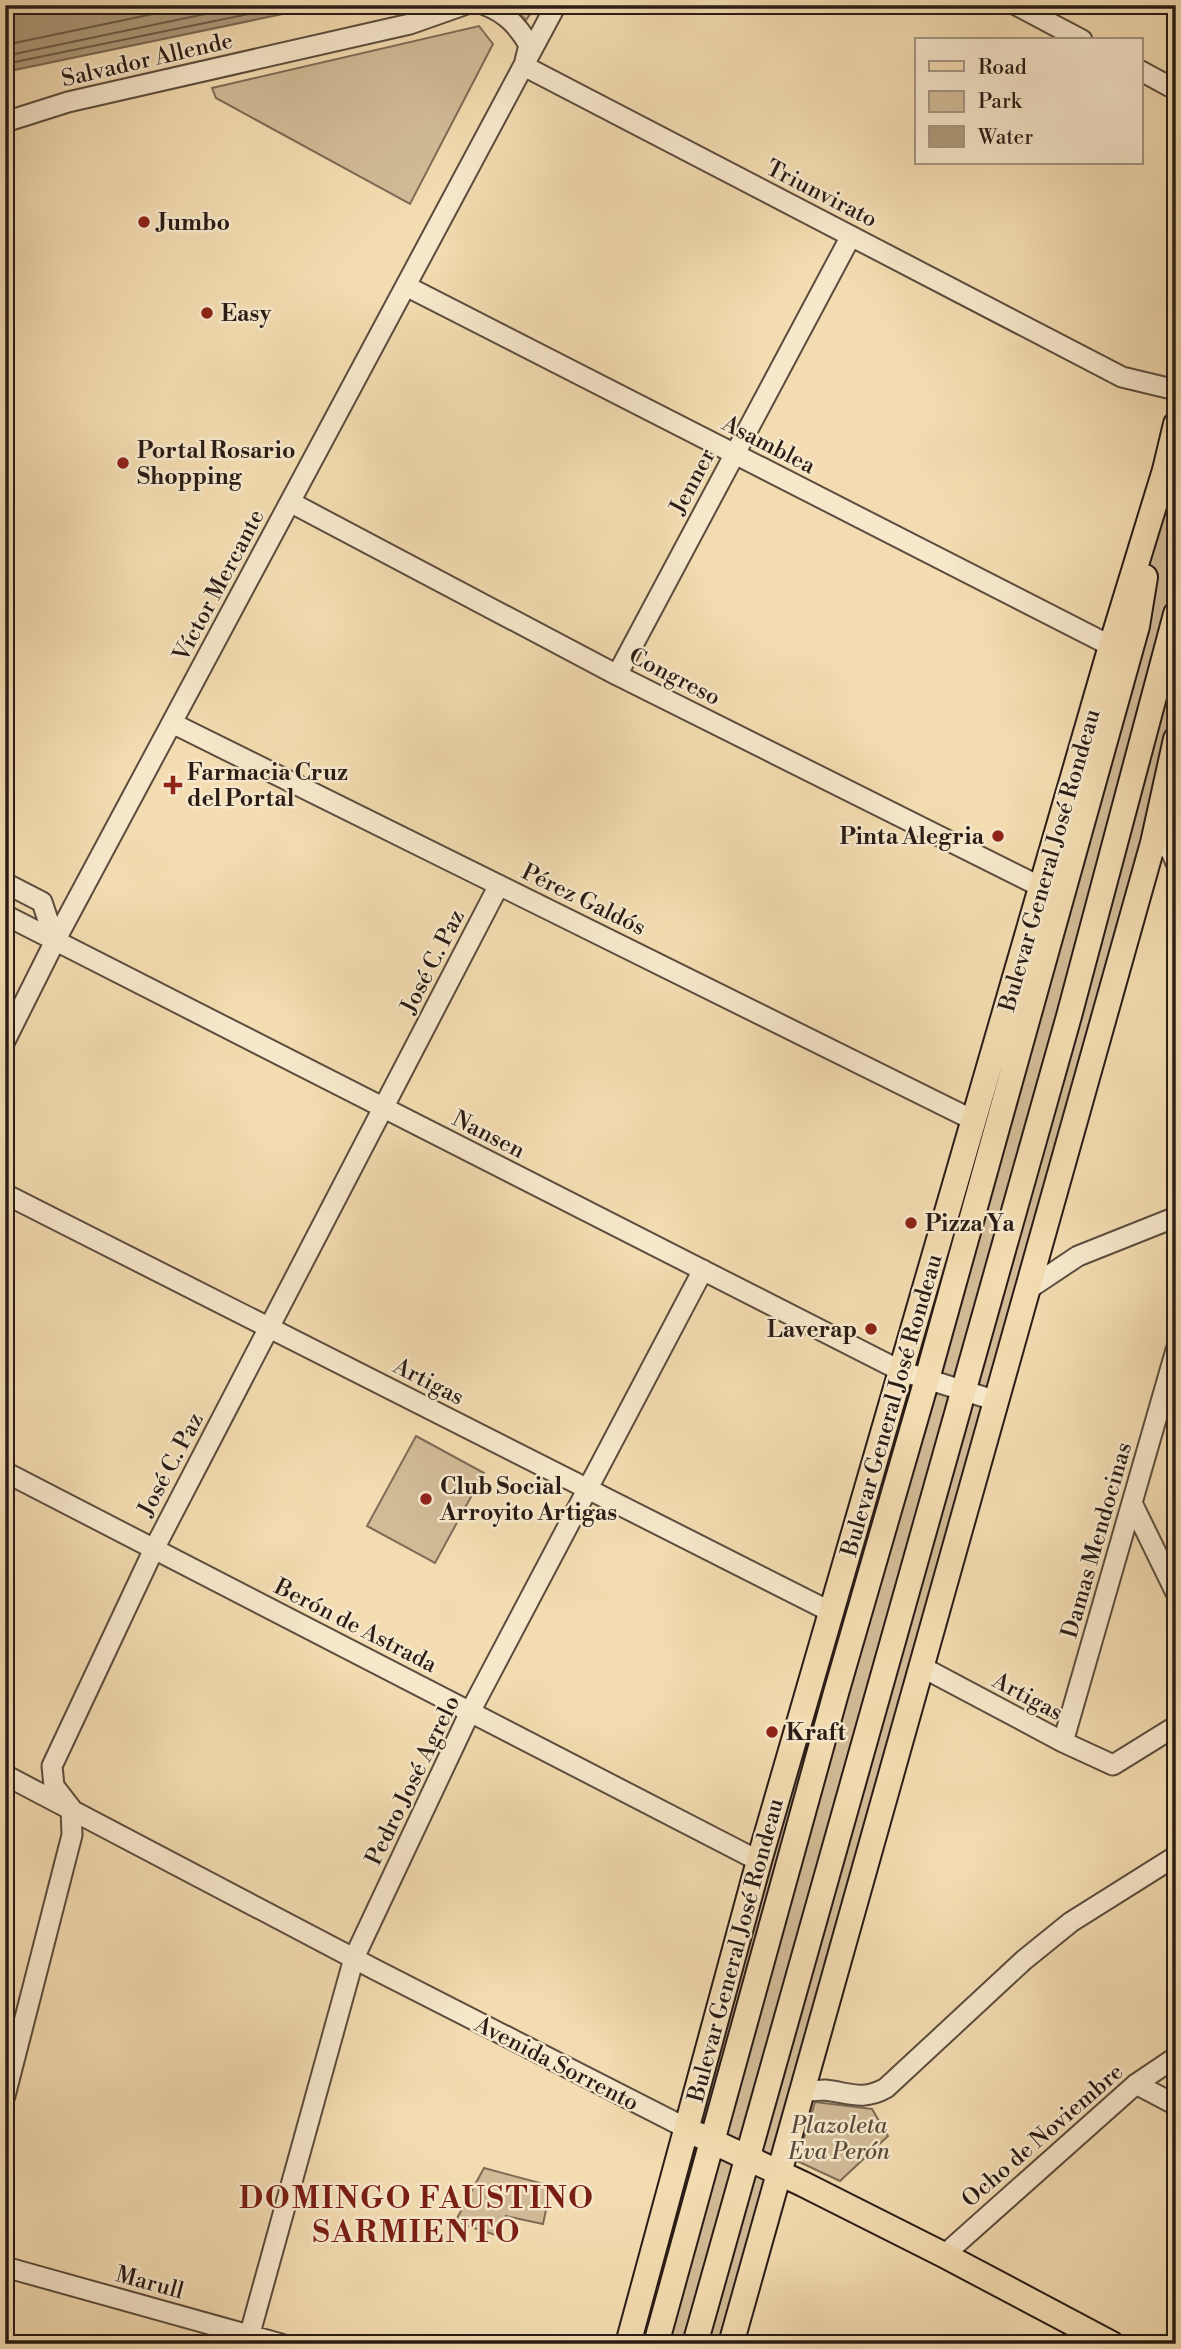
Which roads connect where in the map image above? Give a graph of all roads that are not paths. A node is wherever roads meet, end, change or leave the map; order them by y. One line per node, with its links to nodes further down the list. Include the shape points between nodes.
1 (464, 5): 9 (street, Salvador Allende, via 410,24 68,102)
2 (485, 5): 6 (street, via 499,10 519,28 529,45)
3 (556, 5): 6 (street, Víctor Mercante)
4 (1016, 5): 5 (street)
5 (1078, 38)
6 (524, 66): 10 (street, Triunvirato); 11 (street, Víctor Mercante)
7 (1142, 72): 8 (street)
8 (1176, 90)
9 (5, 122)
10 (851, 236): 12 (street, Triunvirato, via 1122,377); 14 (street, Jenner)
11 (406, 286): 14 (street, Asamblea); 16 (street, Víctor Mercante)
12 (1176, 390)
13 (1176, 424): 15 (main road, Bulevar General José Rondeau)
14 (734, 454): 18 (street, Asamblea); 19 (street, Jenner)
15 (1164, 470): 18 (main road, Bulevar General José Rondeau); 32 (main road, Bulevar General José Rondeau, via 1137,626)
16 (290, 502): 19 (street, Congreso); 20 (street, Víctor Mercante)
17 (1176, 614): 30 (main road)
18 (1111, 646): 26 (main road, Bulevar General José Rondeau)
19 (617, 675): 26 (street, Congreso)
20 (172, 723): 25 (street, Pérez Galdós); 28 (street, Víctor Mercante)
21 (1176, 739): 22 (main road)
22 (1153, 843): 23 (street, via 1170,849); 29 (main road)
23 (1176, 863)
24 (5, 883): 28 (street, via 42,902)
25 (499, 885): 33 (street, José C. Paz); 34 (street, Pérez Galdós)
26 (1041, 887): 34 (main road, Bulevar General José Rondeau)
27 (5, 915): 28 (street, Nansen)
28 (55, 941): 31 (street, Víctor Mercante); 33 (street, Nansen)
29 (1126, 941): 30 (main road); 39 (main road)
30 (1069, 1016): 44 (main road)
31 (5, 1041)
32 (1011, 1072): 35 (main road); 43 (main road, Bulevar General José Rondeau)
33 (383, 1108): 38 (street, Nansen); 40 (street, José C. Paz)
34 (973, 1120): 35 (main road, Bulevar General José Rondeau)
35 (960, 1167): 42 (main road, Bulevar General José Rondeau)
36 (5, 1194): 40 (street, Artigas)
37 (1176, 1217): 39 (street, via 1078,1256 1030,1288)
38 (703, 1270): 42 (street, Nansen); 47 (street, Pedro José Agrelo)
39 (1021, 1315): 45 (main road)
40 (269, 1328): 47 (street, Artigas); 49 (street, José C. Paz)
41 (1176, 1350): 48 (street, Damas Mendocinas)
42 (901, 1371): 43 (street, Nansen); 51 (main road, Bulevar General José Rondeau)
43 (927, 1379): 44 (street, Nansen); 53 (main road, Bulevar General José Rondeau)
44 (965, 1391): 45 (street, Nansen); 70 (main road)
45 (997, 1401): 52 (main road)
46 (5, 1472): 49 (street, Berón de Astrada)
47 (589, 1490): 51 (street, Artigas); 54 (street, Pedro José Agrelo)
48 (1132, 1503): 50 (street); 56 (street, Damas Mendocinas)
49 (154, 1549): 54 (street, Berón de Astrada); 59 (street, José C. Paz, via 52,1766 54,1786)
50 (1176, 1593)
51 (831, 1612): 58 (main road, Bulevar General José Rondeau)
52 (922, 1667): 56 (street, Artigas); 65 (main road)
53 (836, 1693): 58 (main road); 69 (main road, Bulevar General José Rondeau)
54 (470, 1712): 61 (street, Berón de Astrada); 62 (street, Pedro José Agrelo)
55 (1176, 1726): 56 (street, Artigas, via 1113,1765)
56 (1063, 1742)
57 (5, 1775): 59 (street, Avenida Sorrento)
58 (782, 1781): 61 (main road, Bulevar General José Rondeau)
59 (71, 1808): 62 (street, Avenida Sorrento); 66 (street, via 72,1835)
60 (1176, 1856): 65 (street, via 1070,1922 886,2088 873,2096)
61 (759, 1861): 68 (main road, Bulevar General José Rondeau)
62 (354, 1958): 68 (street, Avenida Sorrento); 74 (street, Pedro José Agrelo)
63 (1176, 2057): 64 (street, Ocho de Noviembre)
64 (1136, 2084): 67 (street); 72 (street, Ocho de Noviembre)
65 (803, 2092): 71 (main road)
66 (5, 2095)
67 (1176, 2105)
68 (685, 2128): 69 (main road, Avenida Sorrento); 77 (main road, Bulevar General José Rondeau)
69 (713, 2142): 70 (main road, Avenida Sorrento); 78 (main road, Bulevar General José Rondeau)
70 (746, 2157): 71 (main road, Avenida Sorrento); 79 (main road)
71 (780, 2173): 72 (main road, Avenida Sorrento); 80 (main road)
72 (944, 2255): 75 (main road, Avenida Sorrento)
73 (5, 2267): 74 (street, Marull)
74 (248, 2339): 76 (street, Marull)
75 (1111, 2343)
76 (281, 2344)
77 (628, 2344)
78 (656, 2344)
79 (695, 2344)
80 (731, 2344)

